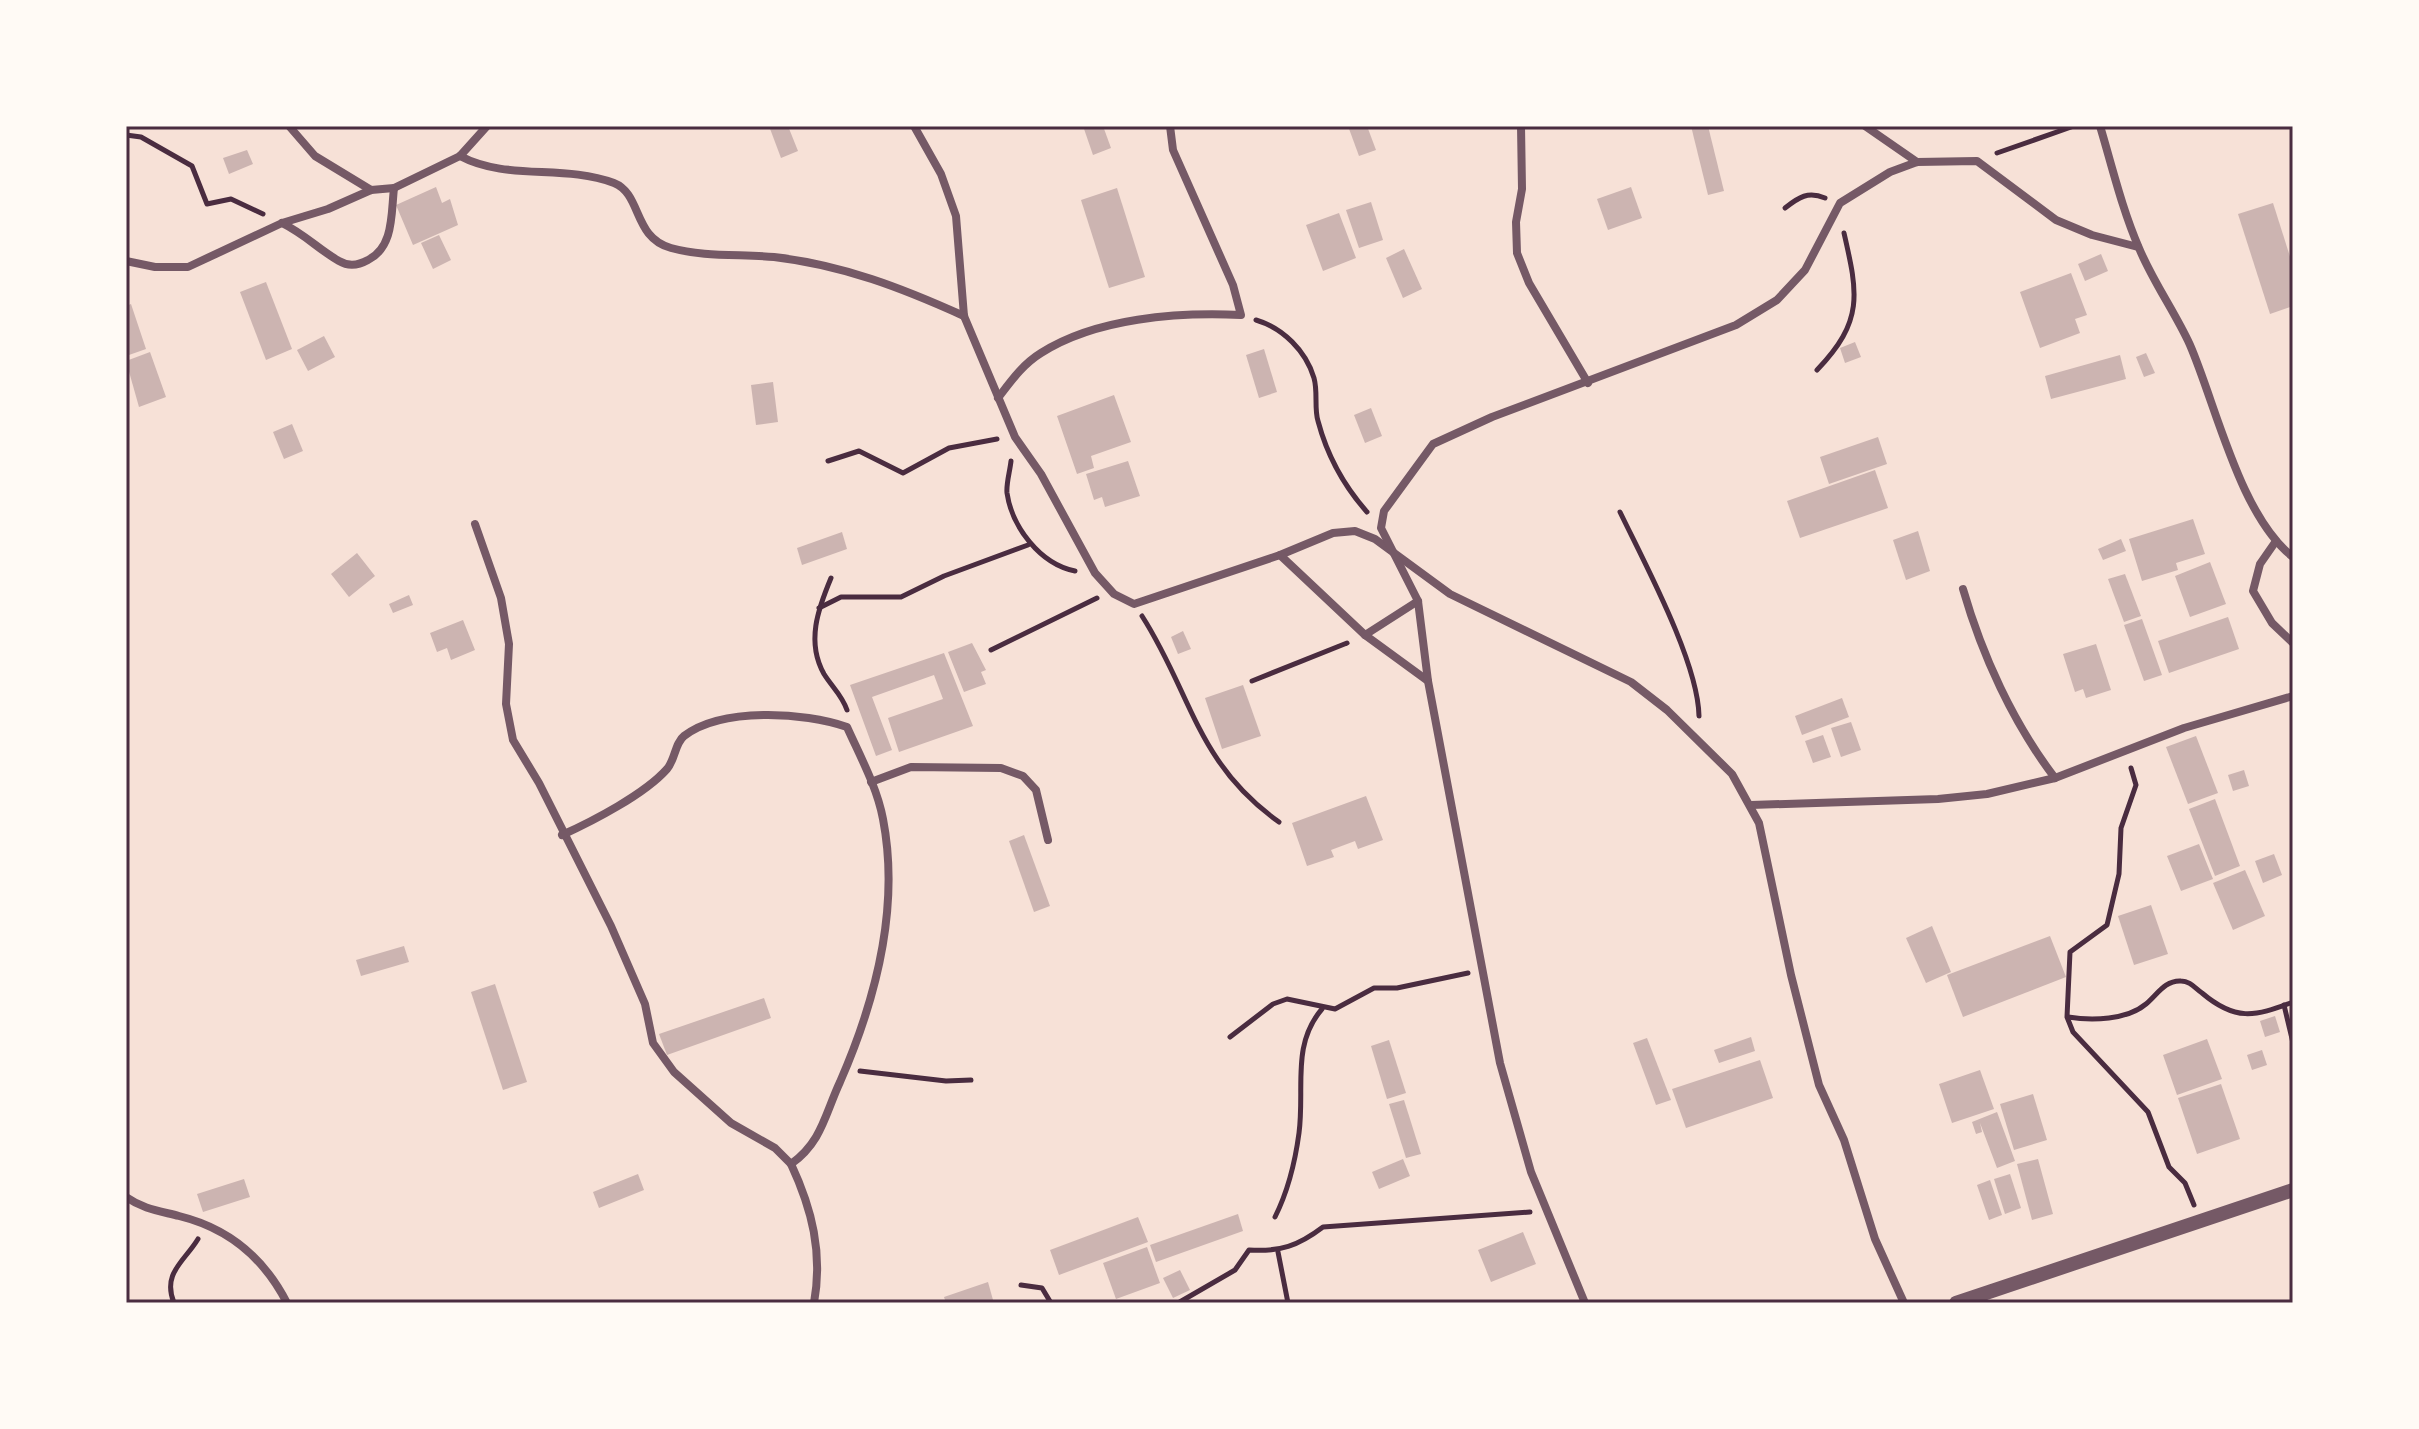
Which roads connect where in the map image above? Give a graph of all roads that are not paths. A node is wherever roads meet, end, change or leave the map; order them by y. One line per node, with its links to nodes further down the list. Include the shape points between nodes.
1 (289, 126): 11 (street, via 315,156)
2 (487, 126): 8 (street)
3 (914, 126): 15 (street, via 941,174 956,216)
4 (1170, 126): 17 (street, via 1173,150 1233,285 1241,315 1153,318 1068,338 1038,355)
5 (1521, 126): 16 (street, via 1517,253)
6 (1865, 126): 9 (street)
7 (2100, 126): 13 (street)
8 (460, 156): 10 (street); 15 (street, via 479,166 568,173 617,184 647,234 672,249 840,268 881,279)
9 (1917, 162): 13 (street, via 1977,161 2056,220); 16 (street, via 1840,203 1805,270 1777,300 1736,325)
10 (394, 188): 11 (street); 12 (street, via 387,242 381,254 358,266 341,263 309,236)
11 (371, 190): 12 (street)
12 (282, 223): 14 (street, via 188,267)
13 (2138, 247): 19 (street, via 2190,346 2233,464)
14 (126, 261)
15 (964, 316): 17 (street)
16 (1588, 383): 22 (street, via 1433,444 1384,511 1381,528)
17 (998, 398): 20 (street, via 1015,437 1095,573 1114,594 1134,604)
18 (475, 524): 32 (street, via 501,598 509,644 506,704 513,740)
19 (2276, 541): 21 (street); 26 (street, via 2260,564 2253,591 2272,623)
20 (1280, 555): 22 (street, via 1333,533 1355,531); 25 (street)
21 (2293, 557)
22 (1398, 558): 24 (street); 31 (street, via 1482,612 1631,682 1732,774)
23 (1963, 589): 29 (street, via 2019,725)
24 (1418, 601): 25 (street); 27 (street)
25 (1365, 635): 27 (street)
26 (2293, 643)
27 (1428, 681): 39 (street, via 1500,1063 1531,1172)
28 (2293, 696): 29 (street, via 2184,728)
29 (2055, 778): 31 (street, via 1938,799)
30 (871, 782): 32 (street, via 847,727 754,715 680,738 668,768 633,795); 33 (street, via 911,767 1001,768 1023,776 1036,790); 34 (street, via 884,834 884,933 870,1009 814,1144)
31 (1751, 805): 40 (street, via 1819,1085)
32 (562, 835): 34 (street, via 611,926 645,1004 653,1043 674,1072 731,1123 775,1148)
33 (1048, 840)
34 (791, 1164): 38 (street, via 815,1231 819,1256)
35 (2293, 1190): 41 (street)
36 (126, 1197): 37 (street, via 232,1237 260,1261)
37 (287, 1303)
38 (814, 1303)
39 (1585, 1303)
40 (1904, 1303)
41 (1956, 1303)

